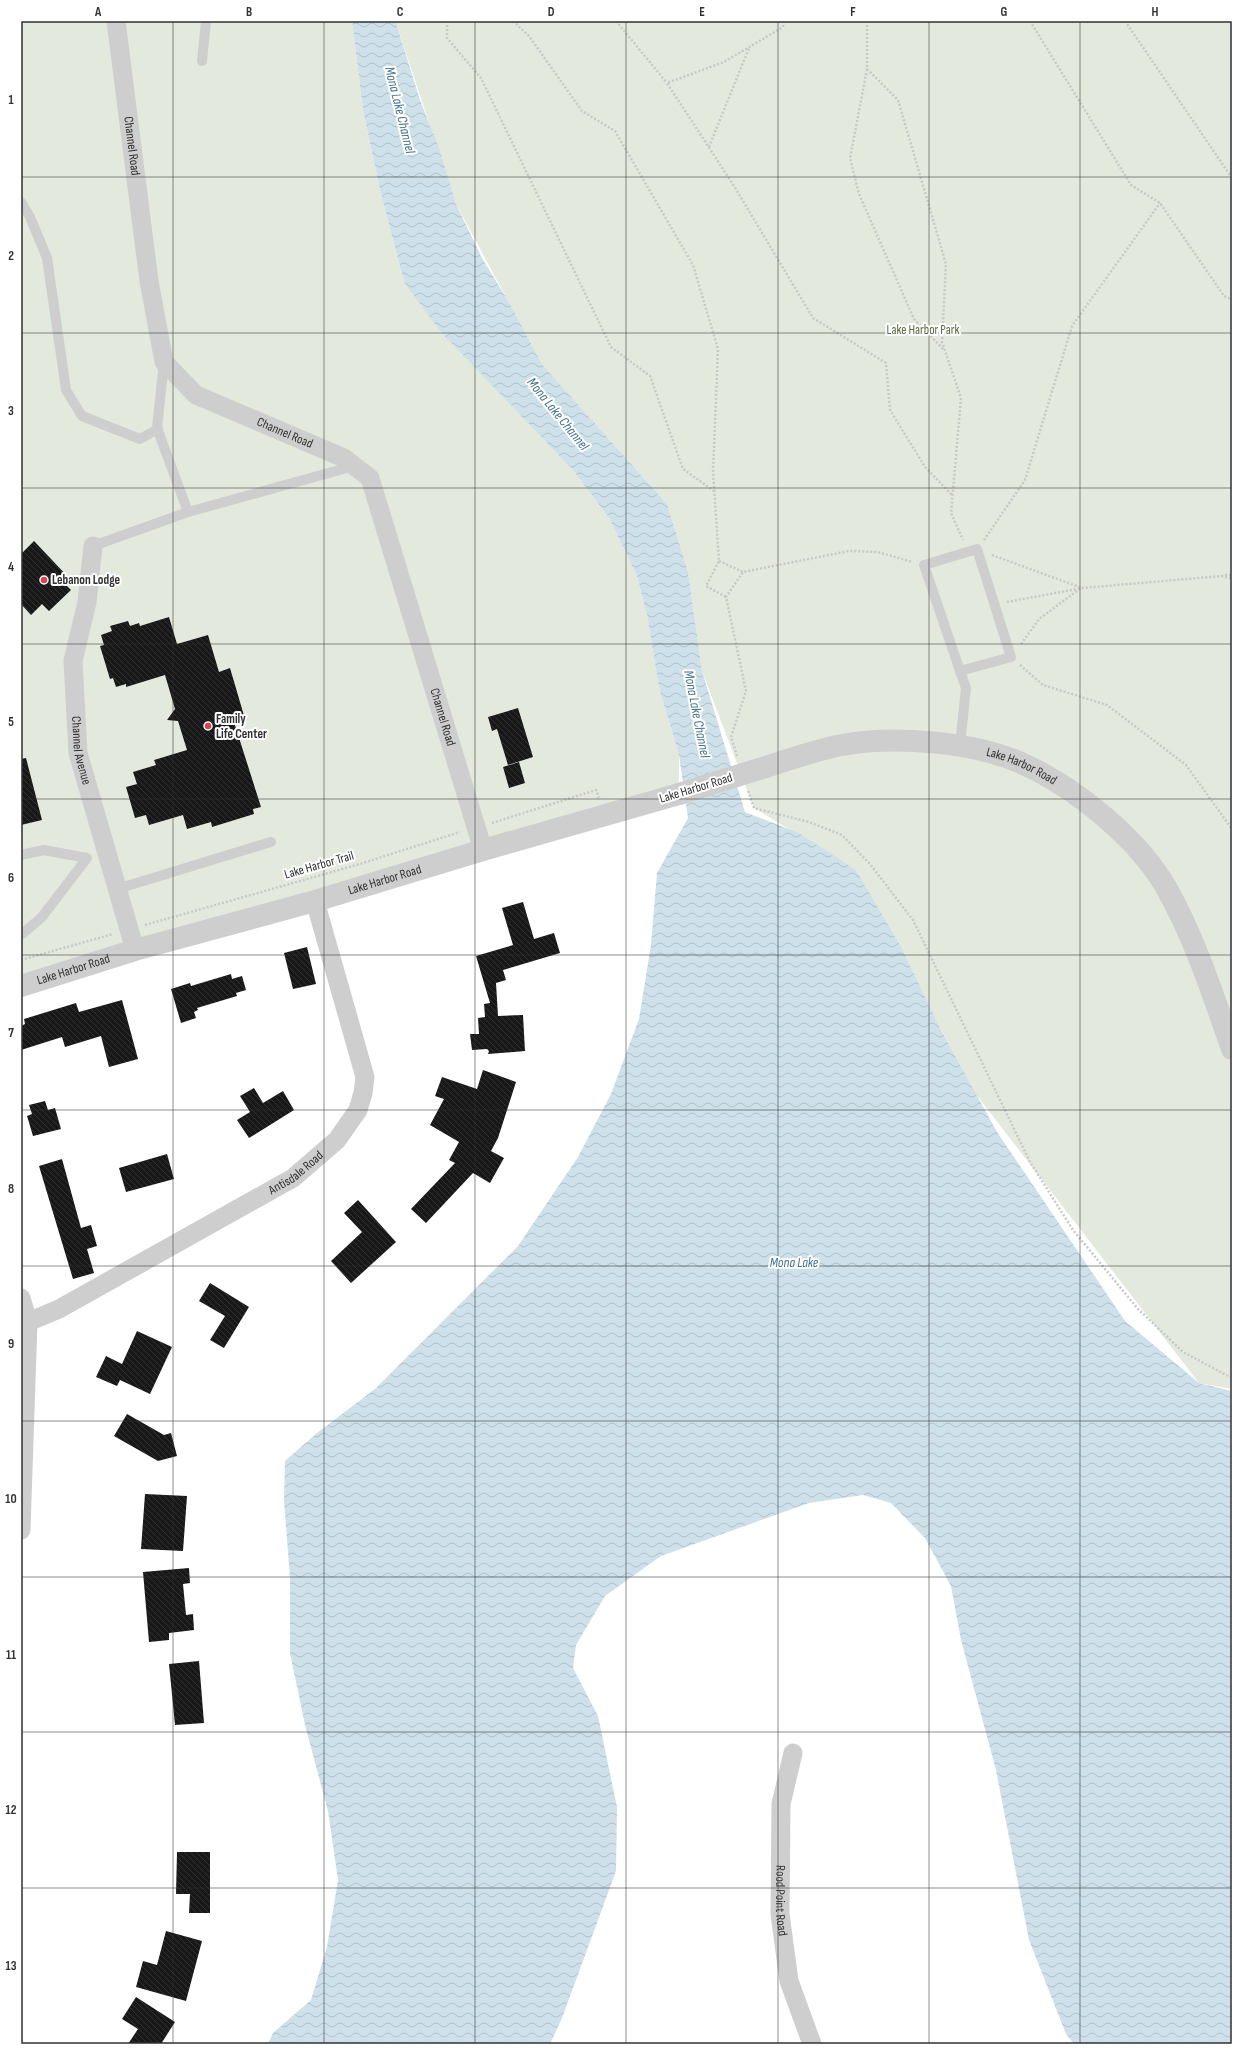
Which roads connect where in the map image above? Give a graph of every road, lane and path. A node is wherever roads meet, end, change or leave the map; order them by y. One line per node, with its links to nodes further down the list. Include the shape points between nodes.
1 (116, 21): 20 (street, Channel Road, via 149,281)
2 (206, 21): 11 (lane)
3 (447, 21): 23 (path, via 447,38 481,78 611,347 650,376 683,469)
4 (513, 21): 23 (path, via 529,36 582,111 615,131 693,266 718,349)
5 (616, 21): 13 (path)
6 (784, 21): 10 (path, via 783,28)
7 (867, 21): 12 (path)
8 (1030, 21): 17 (path, via 1131,185)
9 (1125, 21): 15 (path)
10 (749, 48): 13 (path, via 724,62); 14 (path)
11 (202, 61)
12 (868, 69): 19 (path, via 898,100 946,264 942,342); 19 (path, via 850,158 859,194 914,319)
13 (667, 82): 14 (path)
14 (709, 148): 24 (path, via 813,318 886,363 890,410 925,467)
15 (1232, 178)
16 (21, 202): 21 (lane, via 47,258 66,390 82,416 140,439)
17 (1160, 203): 18 (path, via 1224,296); 27 (path, via 1072,326 1025,480)
18 (1232, 300)
19 (945, 352): 24 (path, via 961,398)
20 (164, 362): 21 (lane); 22 (street, Channel Road, via 196,395 344,458)
21 (158, 429): 25 (lane)
22 (354, 466): 25 (lane); 43 (street, Channel Road, via 370,478)
23 (714, 492): 28 (path)
24 (952, 495): 27 (path, via 951,513)
25 (188, 512): 26 (lane)
26 (93, 546): 47 (street, Channel Avenue, via 87,602 73,661 78,754)
27 (973, 550): 29 (lane); 34 (path); 36 (lane)
28 (719, 561): 30 (path); 35 (path, via 706,586)
29 (924, 565): 30 (path, via 878,552 849,551); 38 (lane)
30 (743, 572): 35 (path)
31 (1232, 575): 32 (path)
32 (1222, 576): 33 (path); 34 (path)
33 (1232, 579)
34 (1082, 588): 36 (path); 37 (path, via 1039,619)
35 (726, 597): 40 (path, via 746,691 731,737)
36 (994, 604): 37 (lane)
37 (1011, 657): 38 (lane); 44 (path, via 1043,685 1107,705 1186,765)
38 (960, 671): 39 (lane, via 966,688)
39 (960, 745): 42 (street, Lake Harbor Road, bridge, via 894,740 842,745); 57 (street, Lake Harbor Road, via 1021,763 1073,792 1128,837 1170,895 1192,941)
40 (738, 759)
41 (747, 787): 60 (path, via 754,808 809,822 842,835 870,864 913,920 1030,1162 1073,1230 1138,1310 1183,1352)
42 (605, 815): 43 (path, Lake Harbor Trail, via 596,790); 46 (street, Lake Harbor Road)
43 (476, 827): 46 (street, Channel Road); 52 (path, Lake Harbor Trail, via 360,864)
44 (1232, 829)
45 (271, 842): 50 (lane)
46 (483, 850): 51 (street, Lake Harbor Road)
47 (107, 852): 49 (lane); 50 (street, Channel Avenue)
48 (21, 855): 49 (lane, via 44,850)
49 (87, 858): 53 (lane, via 42,917)
50 (117, 888): 52 (street, Channel Avenue)
51 (315, 901): 54 (street, Lake Harbor Road); 59 (street, Antisdale Road, via 365,1077 364,1093 358,1110 337,1140 293,1178 59,1309)
52 (129, 929): 54 (street, Channel Avenue); 55 (path, Lake Harbor Trail)
53 (21, 935)
54 (135, 950): 56 (street, Lake Harbor Road)
55 (21, 960)
56 (21, 986)
57 (1232, 1049)
58 (21, 1298): 59 (street)
59 (28, 1322): 61 (street)
60 (1232, 1378)
61 (22, 1453): 62 (street)
62 (21, 1530)
63 (793, 1753): 64 (street, Rood Point Road, via 781,1804 780,1914 789,1981)
64 (812, 2044)

